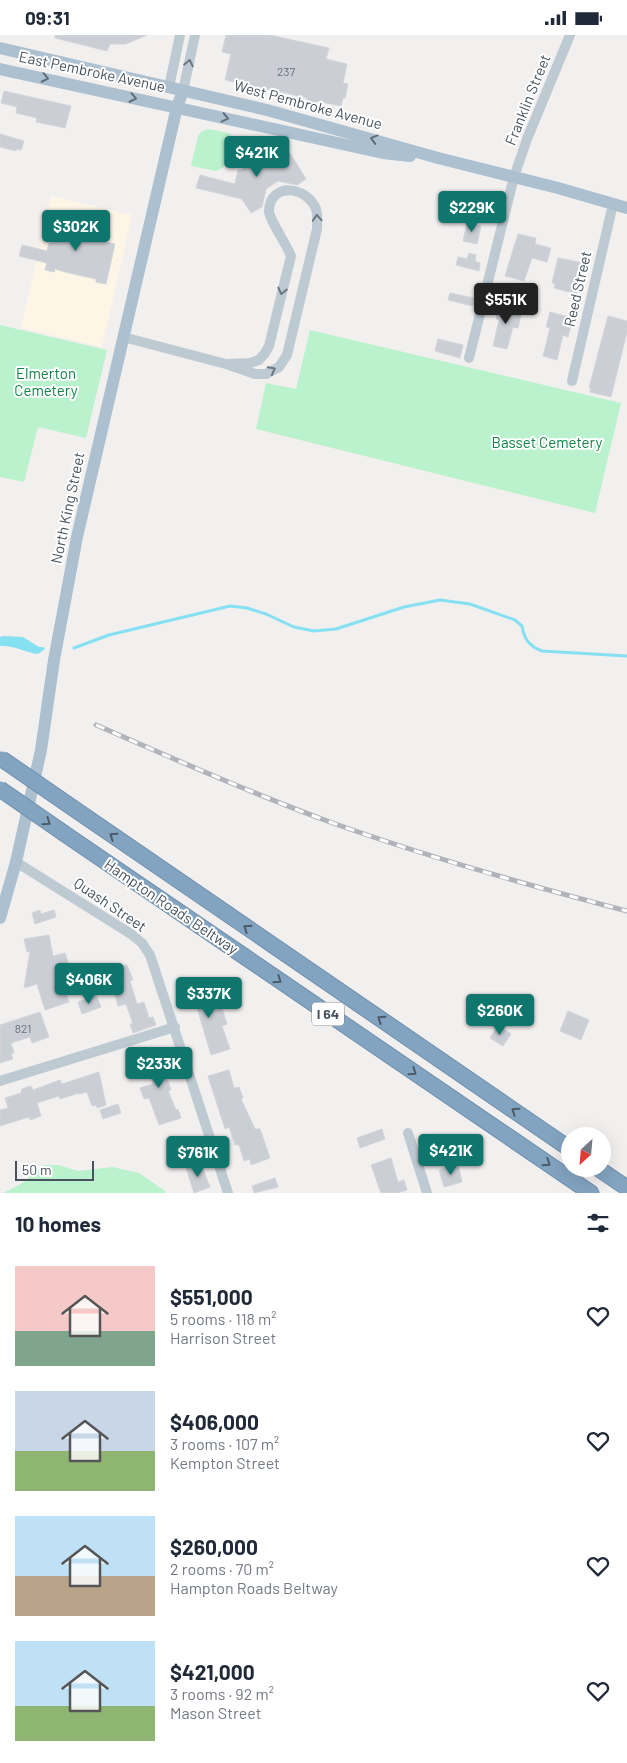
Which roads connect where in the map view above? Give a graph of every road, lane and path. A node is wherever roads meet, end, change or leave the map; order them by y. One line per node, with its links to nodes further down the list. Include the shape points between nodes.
1 (180, 35): 6 (street)
2 (195, 35): 7 (street, North King Street, one-way to 2)
3 (570, 35): 10 (street, Franklin Street)
4 (0, 48): 6 (main road, East Pembroke Avenue)
5 (0, 69): 8 (main road, East Pembroke Avenue, one-way to 8)
6 (168, 87): 7 (main road, West Pembroke Avenue); 8 (main road)
7 (183, 91): 8 (main road, North King Street); 9 (main road, West Pembroke Avenue, one-way to 7, via 267,110)
8 (177, 107): 9 (main road, West Pembroke Avenue, one-way to 9, via 383,153); 13 (main road, North King Street)
9 (438, 158): 10 (main road, West Pembroke Avenue)
10 (514, 177): 11 (main road, West Pembroke Avenue); 14 (street, Franklin Street)
11 (613, 204): 12 (main road, West Pembroke Avenue); 16 (street, Reed Street)
12 (627, 208)
13 (123, 337): 15 (street); 19 (main road, North King Street, via 77,537 41,750)
14 (469, 358)
15 (226, 364): 15 (street, one-way to 15, via 255,374 266,374 279,367 287,355 317,229 317,211 310,199 298,191 278,193 269,210 291,256 269,346 259,360)
16 (572, 381)
17 (1, 759): 24 (highway, Hampton Roads Beltway / I 64, one-way to 17, bridge)
18 (0, 789): 29 (highway, Hampton Roads Beltway / I 64, one-way to 29, bridge)
19 (16, 862): 20 (main road, North King Street); 21 (street, Quash Street, via 142,943 155,968)
20 (0, 918)
21 (175, 1027): 22 (street); 27 (street, Quash Street)
22 (0, 1081)
23 (408, 1133): 28 (street)
24 (561, 1143)
25 (611, 1177): 26 (highway)
26 (627, 1187)
27 (228, 1193)
28 (427, 1193)
29 (591, 1193)

